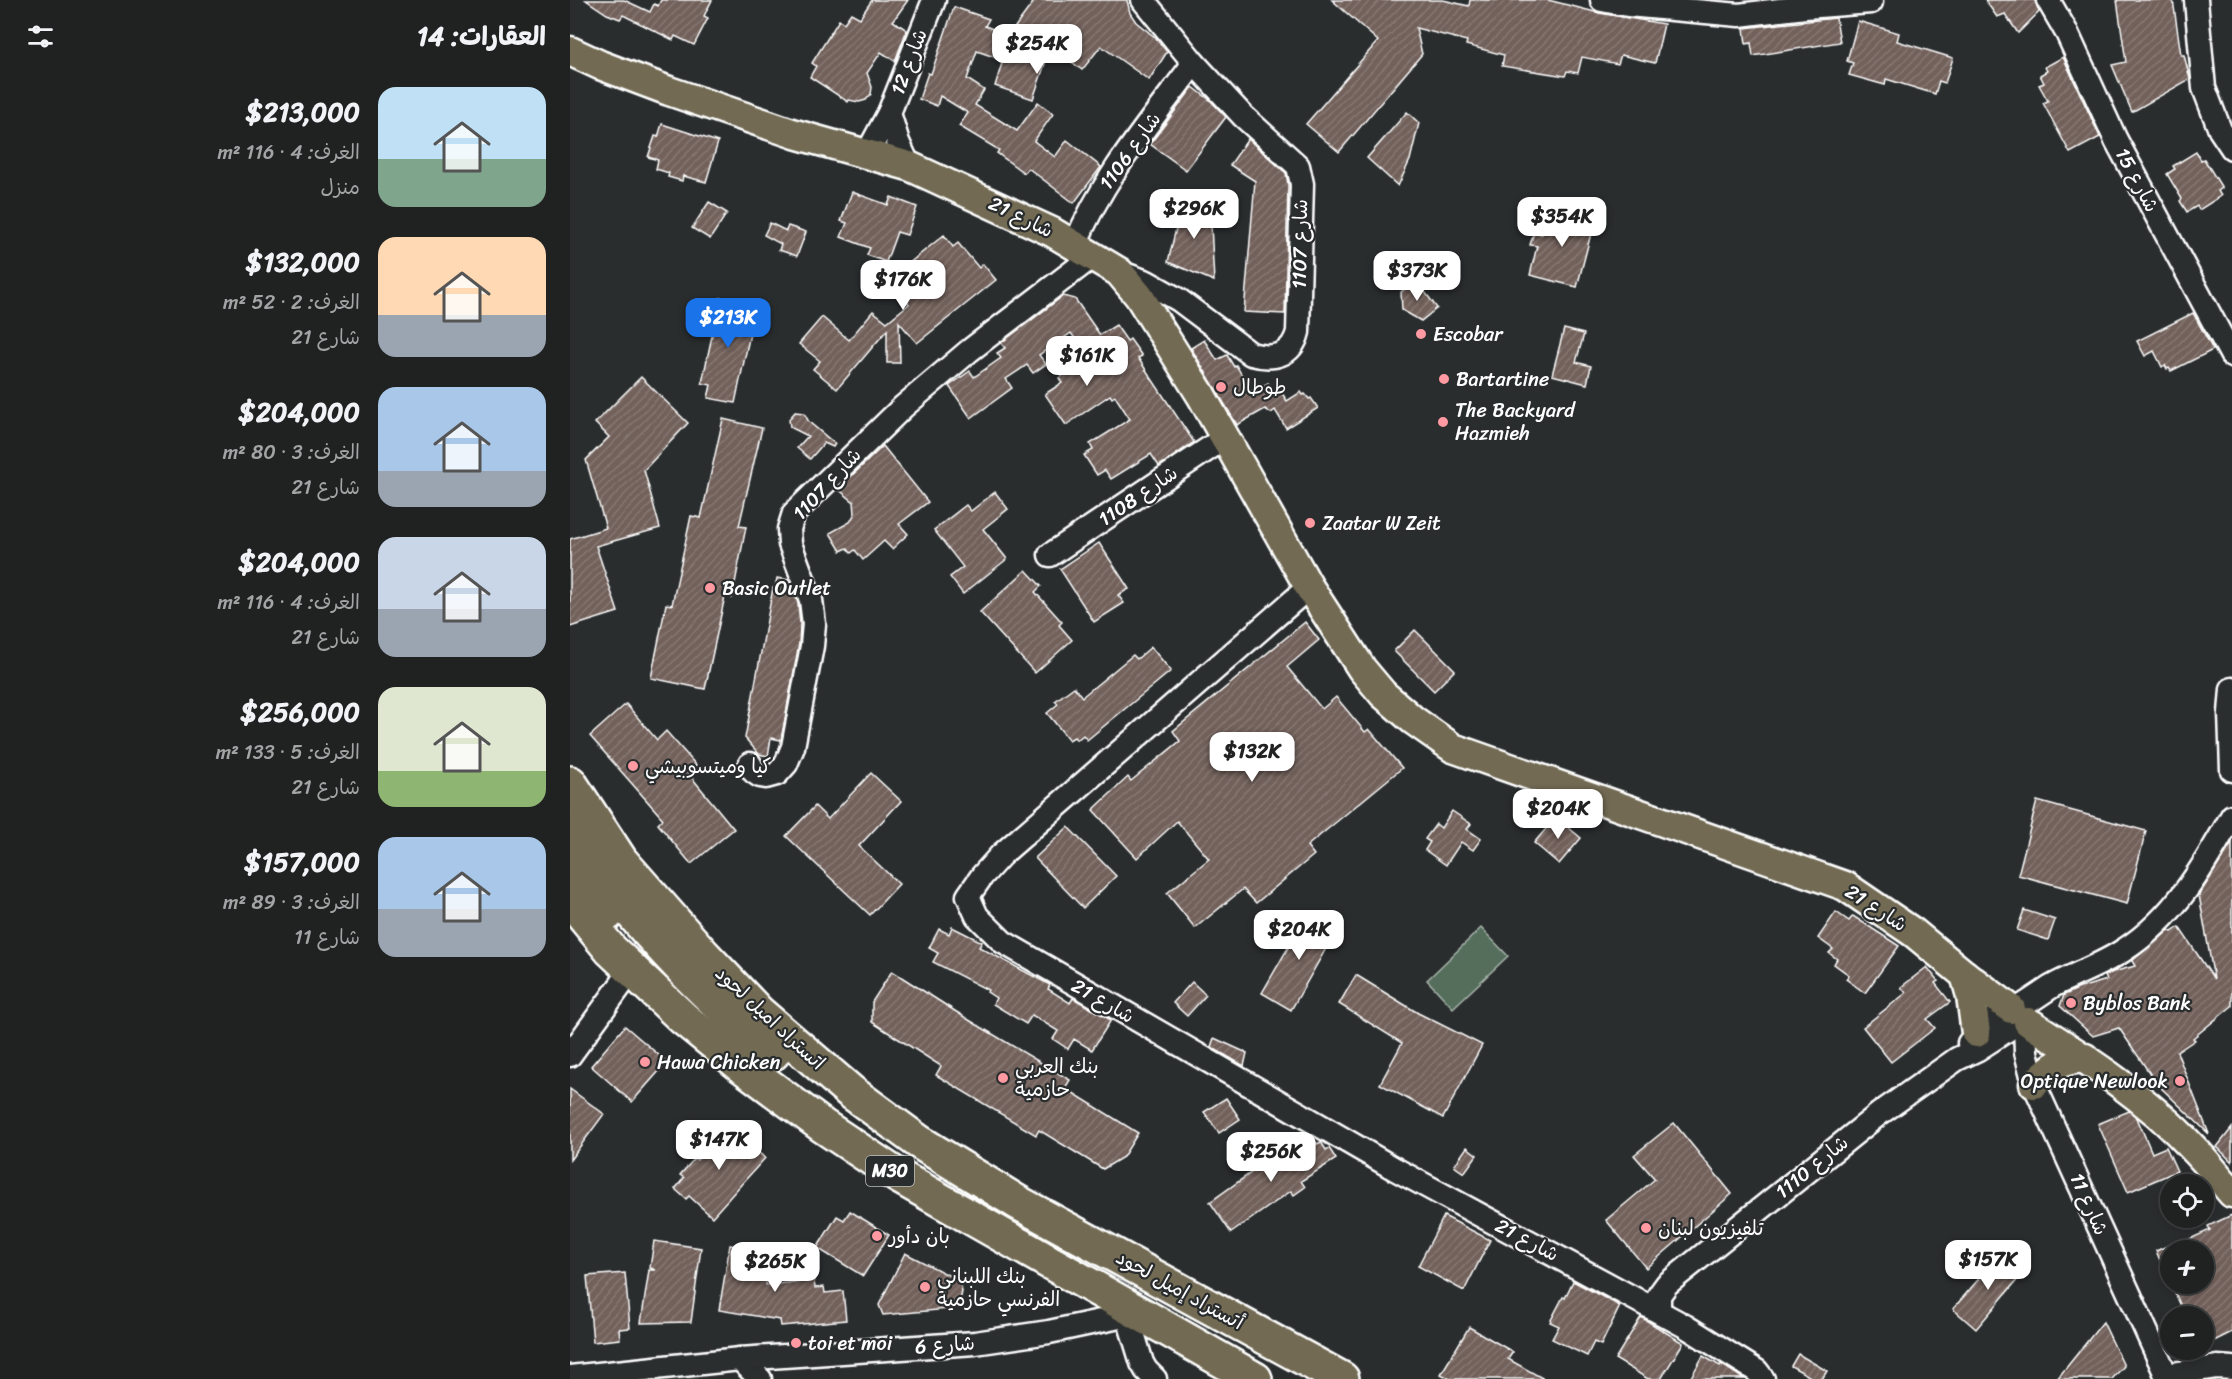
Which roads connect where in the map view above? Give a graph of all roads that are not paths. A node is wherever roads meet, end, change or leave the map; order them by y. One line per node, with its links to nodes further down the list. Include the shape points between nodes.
1 (1143, 0): 9 (street, شارع 1107)
2 (1602, 0): 7 (street, via 1628,5)
3 (2048, 0): 16 (street, شارع 15, via 2116,140)
4 (2196, 0): 11 (street, via 2204,88 2220,130)
5 (1871, 2): 7 (street)
6 (930, 4): 10 (street, شارع 12)
7 (1741, 8)
8 (570, 51): 12 (main road, شارع 21, via 669,91)
9 (1194, 63): 14 (street, شارع 1106, via 1100,191 1086,218); 15 (street, شارع 1107, via 1243,116 1298,166 1302,184 1295,343 1288,351 1269,357 1251,354 1179,300)
10 (889, 113): 12 (street, شارع 12); 13 (street, شارع 12)
11 (2232, 148)
12 (867, 154): 13 (main road, شارع 21)
13 (909, 166): 14 (main road, شارع 21, via 1030,220)
14 (1084, 250): 15 (main road, شارع 21); 21 (street, شارع 1107, via 903,407 794,513 790,544 811,600 812,646 793,747 786,764 777,774 766,777 754,772)
15 (1119, 272): 17 (main road, شارع 21, via 1139,296)
16 (2232, 356)
17 (1226, 438): 18 (street, شارع 1108); 19 (main road, شارع 21)
18 (1050, 555)
19 (1309, 587): 28 (main road, شارع 21, via 1362,669 1383,694 1453,748 1845,886 1914,933); 38 (street, شارع 21, via 1001,855 968,896 971,906 1003,942 1395,1169)
20 (2232, 689): 22 (street)
21 (750, 764)
22 (2232, 770)
23 (570, 783): 37 (highway, اتستراد اميل لحود / M30, via 621,861 759,1012 851,1092 919,1142)
24 (2232, 816): 29 (street, via 2210,856 2175,905 2146,935 2122,952 2050,988)
25 (570, 831): 35 (highway, via 613,891 699,986 738,1024)
26 (574, 883): 27 (highway, أتستراد إميل لحود / M30, via 611,950); 35 (highway, via 711,1020 809,1097)
27 (631, 971): 31 (street); 39 (highway, أتستراد إميل لحود / M30, via 742,1066 823,1126 898,1176)
28 (1965, 975): 29 (main road, شارع 21); 30 (main road)
29 (2019, 1016): 30 (street, via 1987,1022); 32 (main road, شارع 21); 33 (street, via 1978,1049); 34 (street, شارع 11)
30 (1976, 1033): 33 (street)
31 (570, 1055)
32 (2085, 1058): 34 (main road, via 2060,1062); 36 (main road, شارع 21, via 2192,1146)
33 (1957, 1059): 38 (street, شارع 1110, via 1879,1114 1666,1284 1659,1295)
34 (2034, 1084): 43 (street, شارع 11)
35 (856, 1120): 37 (highway, via 927,1161)
36 (2232, 1193)
37 (1017, 1202): 47 (highway, أتستراد إميل لحود / M30)
38 (1659, 1311): 48 (street, via 1757,1371)
39 (1132, 1313): 40 (street, شارع 6, via 975,1344); 45 (street, via 1142,1363); 46 (highway, أتستراد إميل لحود / M30)
40 (740, 1359): 42 (street, شارع 6); 44 (street)
41 (2232, 1368): 43 (street, via 2217,1366)
42 (570, 1377)
43 (2167, 1377)
44 (760, 1379)
45 (1155, 1379)
46 (1255, 1379)
47 (1342, 1379)
48 (1763, 1379)

